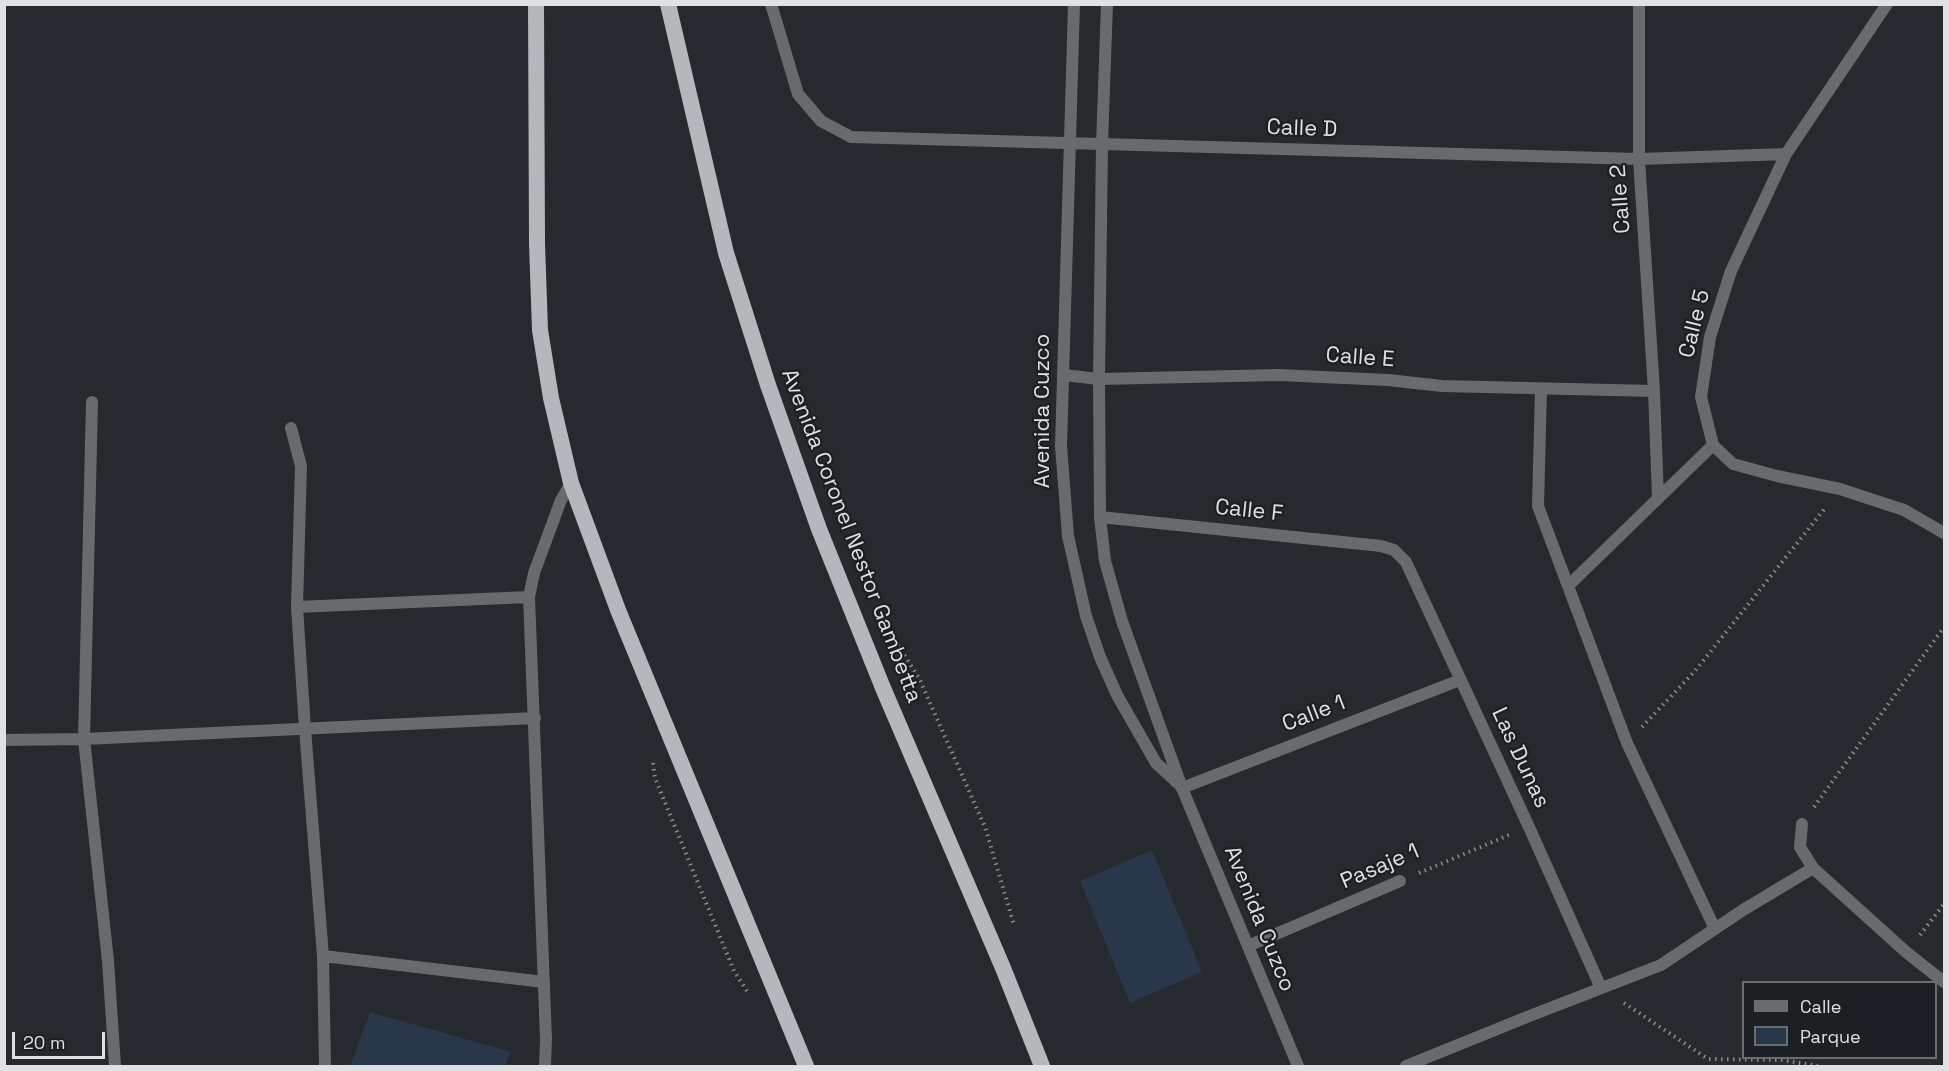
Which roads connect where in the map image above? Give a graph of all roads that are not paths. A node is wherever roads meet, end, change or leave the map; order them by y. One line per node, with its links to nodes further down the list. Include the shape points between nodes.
1 (536, 4): 19 (highway, via 540,330)
2 (668, 4): 46 (highway, Avenida Coronel Nestor Gambetta, via 726,253 776,407 819,529 883,688)
3 (771, 4): 8 (street, Calle D, via 798,94 821,121 850,137)
4 (1074, 4): 8 (street, Avenida Cuzco)
5 (1107, 4): 9 (street, Avenida Cuzco)
6 (1639, 4): 11 (street, Calle 2)
7 (1887, 4): 10 (street, Calle 5)
8 (1069, 143): 9 (street, Calle D); 12 (street, Avenida Cuzco)
9 (1102, 144): 11 (street, Calle D); 13 (street, Avenida Cuzco)
10 (1786, 154): 11 (street, Calle D); 18 (street, Calle 5, via 1731,271 1710,337 1701,397)
11 (1639, 159): 15 (street, Calle 2)
12 (1063, 375): 13 (street, Calle E); 32 (street, Avenida Cuzco, via 1064,506 1086,616 1100,657 1134,726 1156,763)
13 (1099, 380): 14 (street, Calle E, via 1279,375 1388,380 1442,387); 21 (street, Avenida Cuzco)
14 (1541, 388): 15 (street, Calle E); 24 (street, via 1538,506)
15 (1654, 391): 20 (street, Calle 2)
16 (92, 402): 30 (street)
17 (291, 428): 26 (street, via 302,466)
18 (1713, 445): 20 (street); 22 (street, via 1733,464 1840,489 1904,510)
19 (571, 483): 25 (street, via 545,542); 45 (highway, via 618,610)
20 (1658, 498): 24 (street)
21 (1100, 517): 23 (street, Calle F); 32 (street, Avenida Cuzco, via 1113,591)
22 (1944, 532)
23 (1394, 550): 27 (street, Las Dunas, via 1406,562)
24 (1568, 586): 36 (street, via 1628,743)
25 (529, 597): 26 (street); 28 (street)
26 (297, 607): 29 (street)
27 (1460, 680): 32 (street, Calle 1); 41 (street, Las Dunas)
28 (535, 717): 29 (street); 39 (street)
29 (305, 729): 30 (street); 38 (street)
30 (84, 739): 31 (street); 42 (street)
31 (4, 740)
32 (1182, 788): 37 (street, Avenida Cuzco)
33 (1802, 824): 34 (street, via 1800,847)
34 (1813, 868): 36 (street); 40 (street)
35 (1400, 881): 37 (street, Pasaje 1)
36 (1714, 929): 41 (street, via 1661,965)
37 (1248, 946): 47 (street, Avenida Cuzco)
38 (323, 956): 39 (street); 43 (street)
39 (544, 982): 44 (street)
40 (1944, 982)
41 (1601, 988): 48 (street)
42 (115, 1066)
43 (325, 1066)
44 (545, 1066)
45 (806, 1066)
46 (1042, 1066)
47 (1298, 1066)
48 (1406, 1066)

